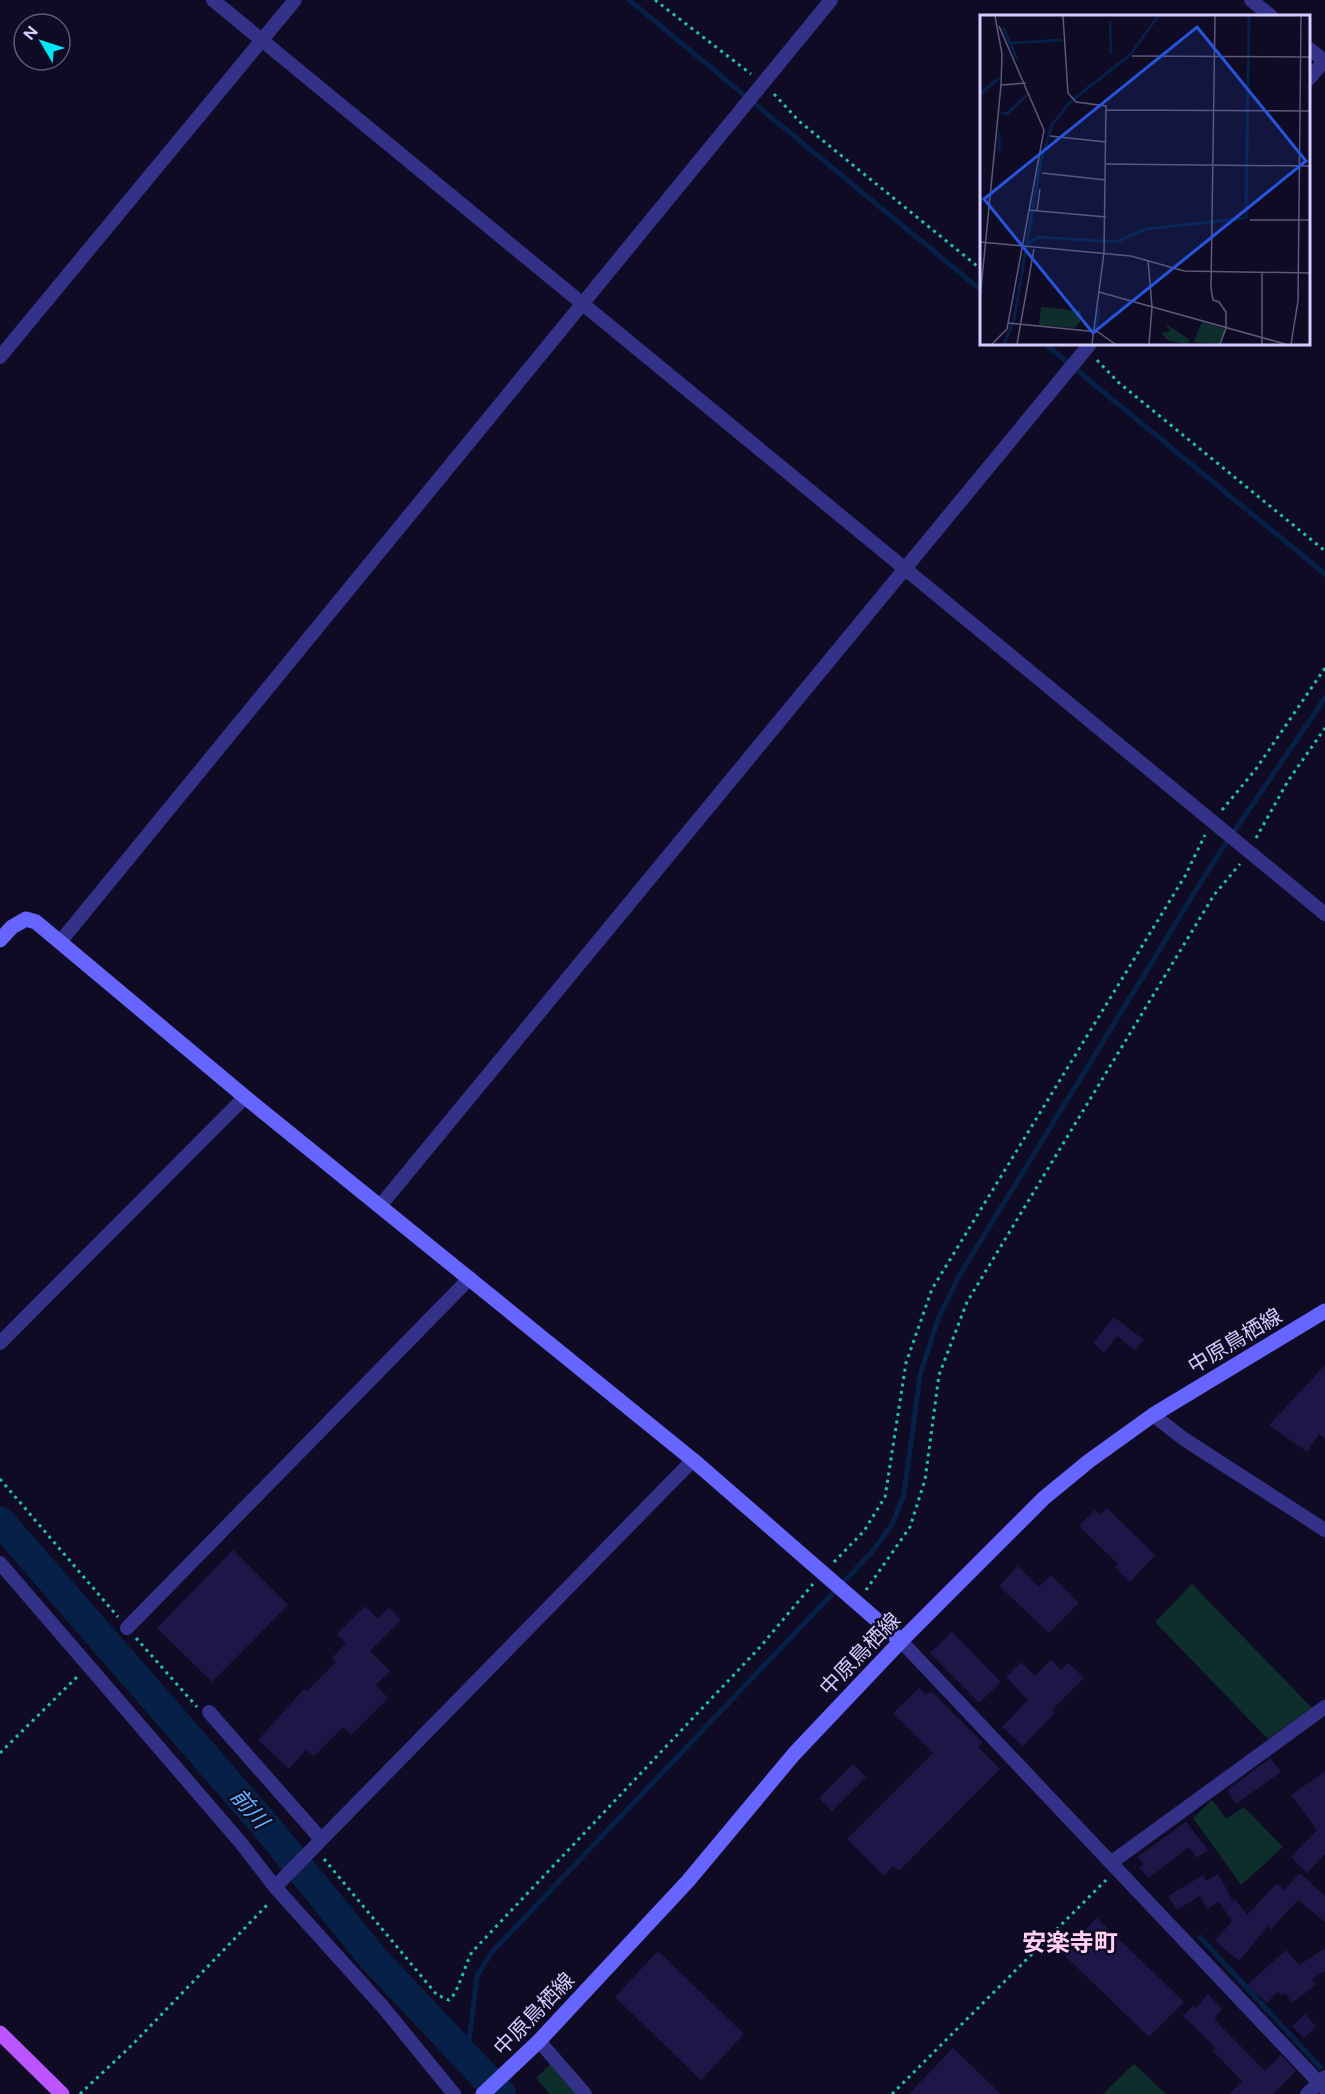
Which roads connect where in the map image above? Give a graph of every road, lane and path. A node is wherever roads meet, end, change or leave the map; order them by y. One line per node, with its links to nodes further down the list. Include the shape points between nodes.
1 (213, 0): 7 (street)
2 (295, 0): 7 (street)
3 (655, 0): 11 (path)
4 (831, 0): 11 (street)
5 (1251, 0): 6 (street)
6 (1270, 15)
7 (262, 40): 13 (street); 15 (street)
8 (1310, 50): 9 (street)
9 (1325, 61): 10 (street)
10 (1310, 78)
11 (763, 83): 12 (path, via 800,122); 13 (street)
12 (980, 269)
13 (582, 304): 17 (street); 24 (street)
14 (1088, 346): 16 (path, via 1118,382); 17 (street)
15 (0, 357)
16 (1325, 550)
17 (904, 568): 20 (street); 26 (street)
18 (1325, 668): 20 (path)
19 (1325, 728): 21 (path)
20 (1216, 825): 21 (street); 35 (path, via 932,1289 906,1363 885,1497 864,1531)
21 (1245, 849): 22 (street); 36 (path, via 967,1302 939,1375 925,1480 910,1527 867,1590)
22 (1325, 914)
23 (0, 940): 24 (street, via 26,919 36,922)
24 (60, 942): 25 (street)
25 (245, 1096): 26 (street); 29 (street)
26 (380, 1206): 27 (street)
27 (470, 1278): 31 (street); 37 (street)
28 (1325, 1311): 30 (street, 中原鳥栖線)
29 (0, 1343)
30 (1154, 1415): 33 (street, via 1184,1439); 38 (street, 中原鳥栖線, via 1044,1498)
31 (693, 1460): 35 (street); 43 (street)
32 (0, 1479): 37 (path)
33 (1325, 1530)
34 (0, 1563): 39 (street)
35 (826, 1574): 36 (street); 43 (path, via 472,1952 461,1972 455,1996 449,2000 437,1995 320,1855)
36 (853, 1598): 38 (street)
37 (127, 1628): 41 (path, via 195,1706)
38 (901, 1641): 44 (street); 47 (street, 中原鳥栖線, via 794,1754 688,1881)
39 (88, 1665): 42 (path); 45 (street)
40 (1325, 1707): 44 (street)
41 (209, 1712): 43 (street)
42 (0, 1753)
43 (320, 1838): 45 (street)
44 (1116, 1865): 48 (street); 54 (path)
45 (277, 1889): 50 (path, via 133,2044); 51 (street, via 383,2007)
46 (0, 2033): 49 (main road)
47 (539, 2042): 52 (street, 中原鳥栖線); 53 (street)
48 (1323, 2083): 55 (street)
49 (62, 2094)
50 (80, 2094)
51 (454, 2094)
52 (483, 2094)
53 (585, 2094)
54 (892, 2094)
55 (1307, 2094)

